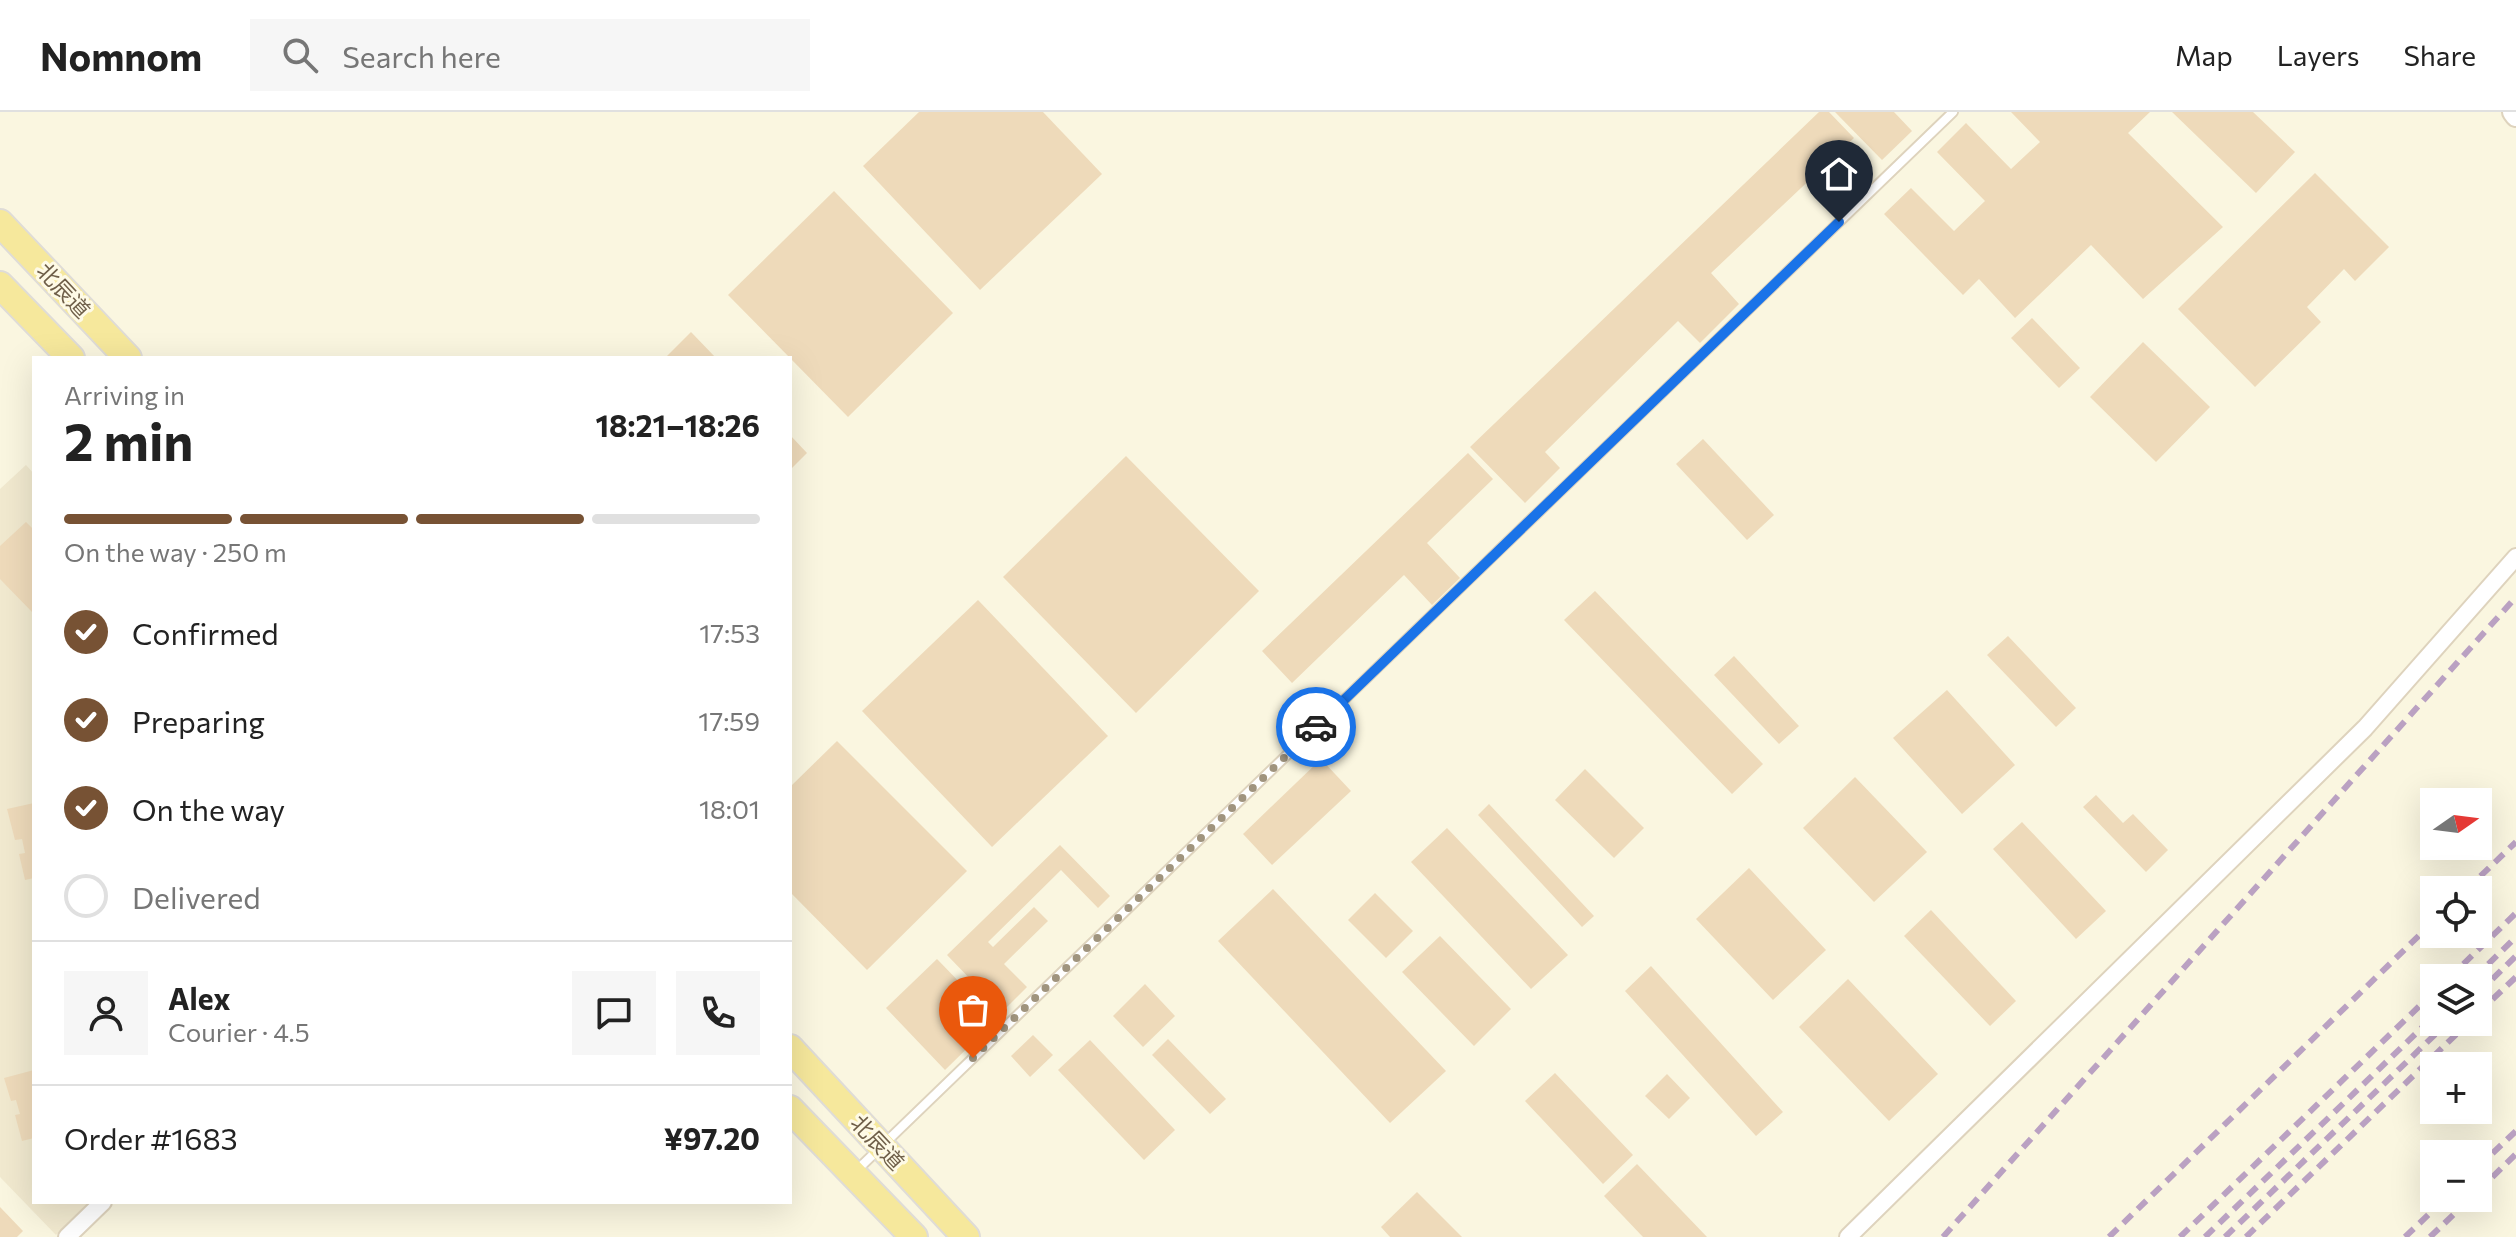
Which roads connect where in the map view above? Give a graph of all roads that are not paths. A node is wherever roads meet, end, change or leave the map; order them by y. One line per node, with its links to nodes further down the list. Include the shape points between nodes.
1 (1953, 112): 9 (lane)
2 (0, 223): 5 (main road, 北辰道)
3 (0, 285): 4 (main road, 北辰道)
4 (69, 356)
5 (126, 356)
6 (2516, 557): 17 (street, via 2365,728)
7 (792, 1050): 9 (main road, 北辰道)
8 (792, 1111): 10 (main road, 北辰道)
9 (882, 1146): 10 (lane); 16 (main road, 北辰道)
10 (853, 1174): 15 (main road, 北辰道)
11 (87, 1204): 13 (street)
12 (101, 1204): 14 (street)
13 (54, 1237)
14 (67, 1237)
15 (914, 1237)
16 (966, 1237)
17 (1848, 1237)

